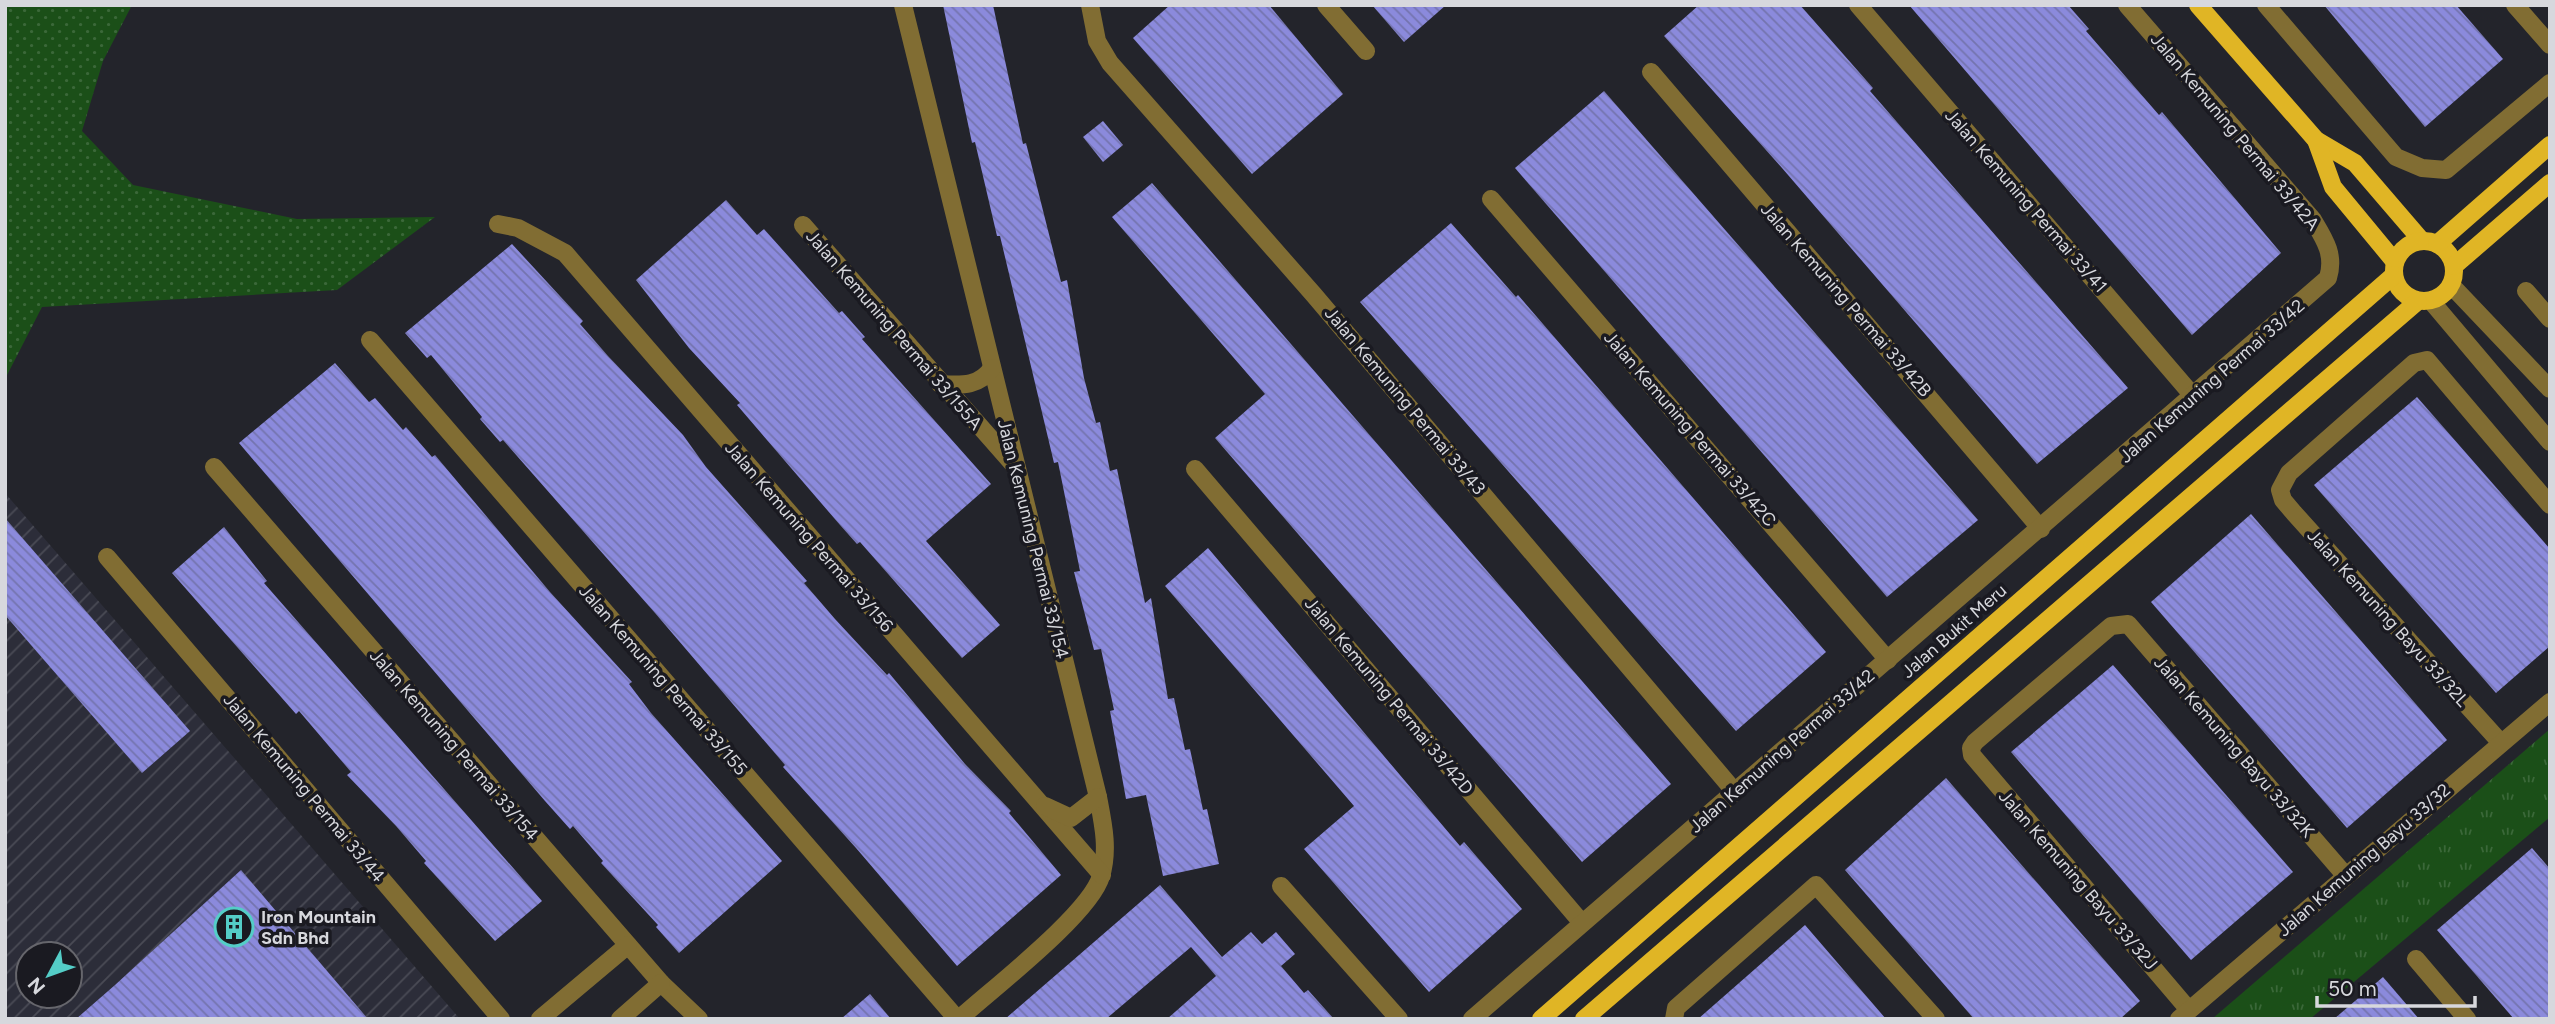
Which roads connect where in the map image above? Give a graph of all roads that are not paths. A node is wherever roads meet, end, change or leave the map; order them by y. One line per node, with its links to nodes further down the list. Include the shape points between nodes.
1 (904, 5): 28 (street, Jalan Kemuning Permai 33/154)
2 (1090, 5): 43 (street, Jalan Kemuning Permai 33/43, via 1097,41 1110,63 1314,295)
3 (1326, 5): 10 (street)
4 (1857, 5): 31 (street, Jalan Kemuning Permai 33/41)
5 (2127, 5): 20 (street, Jalan Kemuning Permai 33/42A, via 2314,220)
6 (2198, 5): 13 (main road)
7 (2266, 5): 12 (street, via 2396,157 2422,169 2446,170)
8 (2515, 5): 9 (street)
9 (2550, 45)
10 (1366, 51)
11 (1651, 72): 37 (street, Jalan Kemuning Permai 33/42B)
12 (2550, 83)
13 (2316, 140): 19 (main road, via 2355,163); 22 (main road, via 2333,187)
14 (2550, 145): 19 (main road)
15 (2550, 183): 21 (main road)
16 (1491, 199): 39 (street, Jalan Kemuning Permai 33/42C)
17 (498, 224): 45 (street, Jalan Kemuning Permai 33/156, via 518,228 565,253)
18 (803, 225): 29 (street, Jalan Kemuning Permai 33/155A)
19 (2430, 242): 21 (main road, via 2448,253); 22 (main road, via 2408,245)
20 (2332, 264): 31 (street, Jalan Kemuning Permai 33/42, via 2316,292)
21 (2454, 266): 23 (main road)
22 (2394, 269): 25 (main road, via 2404,295); 62 (main road, Jalan Bukit Meru)
23 (2451, 285): 25 (main road, via 2440,298); 30 (street)
24 (2526, 291): 26 (street)
25 (2424, 301): 32 (street); 63 (main road)
26 (2550, 319)
27 (370, 340): 59 (street, Jalan Kemuning Permai 33/155)
28 (992, 368): 29 (street, via 966,385); 33 (street, Jalan Kemuning Permai 33/154)
29 (940, 384): 33 (street, Jalan Kemuning Permai 33/155A)
30 (2550, 389)
31 (2194, 397): 37 (street, Jalan Kemuning Permai 33/42)
32 (2550, 442)
33 (1014, 465): 44 (street, Jalan Kemuning Permai 33/154)
34 (214, 467): 50 (street, Jalan Kemuning Permai 33/154)
35 (1195, 469): 49 (street, Jalan Kemuning Permai 33/42D)
36 (2550, 505): 41 (street, Jalan Kemuning Bayu 33/32L, via 2431,362 2421,360 2289,473 2280,491 2294,513)
37 (2040, 528): 39 (street, Jalan Kemuning Permai 33/42)
38 (107, 557): 55 (street, Jalan Kemuning Permai 33/44)
39 (1888, 660): 43 (street, Jalan Kemuning Permai 33/42)
40 (2550, 702): 41 (street, Jalan Kemuning Bayu 33/32)
41 (2501, 743): 47 (street, Jalan Kemuning Bayu 33/32)
42 (1971, 748): 47 (street, Jalan Kemuning Bayu 33/32K, via 2120,623 2134,630); 54 (street, Jalan Kemuning Bayu 33/32J, via 1978,763)
43 (1735, 792): 49 (street, Jalan Kemuning Permai 33/42)
44 (1098, 797): 45 (street, via 1071,818); 46 (street, Jalan Kemuning Permai 33/154, via 1105,846)
45 (1034, 799): 46 (street, Jalan Kemuning Permai 33/156)
46 (1101, 875): 59 (street, Jalan Kemuning Permai 33/154, via 1086,906)
47 (2345, 876): 54 (street, Jalan Kemuning Bayu 33/32)
48 (1282, 886): 60 (street)
49 (1582, 923): 61 (street, Jalan Kemuning Permai 33/42)
50 (628, 945): 52 (street, Jalan Kemuning Permai 33/154); 56 (street)
51 (2416, 959): 65 (street)
52 (661, 983): 57 (street); 58 (street, Jalan Kemuning Permai 33/154)
53 (1675, 1014): 64 (street, via 1816,885)
54 (2184, 1014)
55 (501, 1019)
56 (540, 1019)
57 (620, 1019)
58 (699, 1019)
59 (958, 1019)
60 (1399, 1019)
61 (1472, 1019)
62 (1541, 1019)
63 (1584, 1019)
64 (1937, 1019)
65 (2467, 1019)

